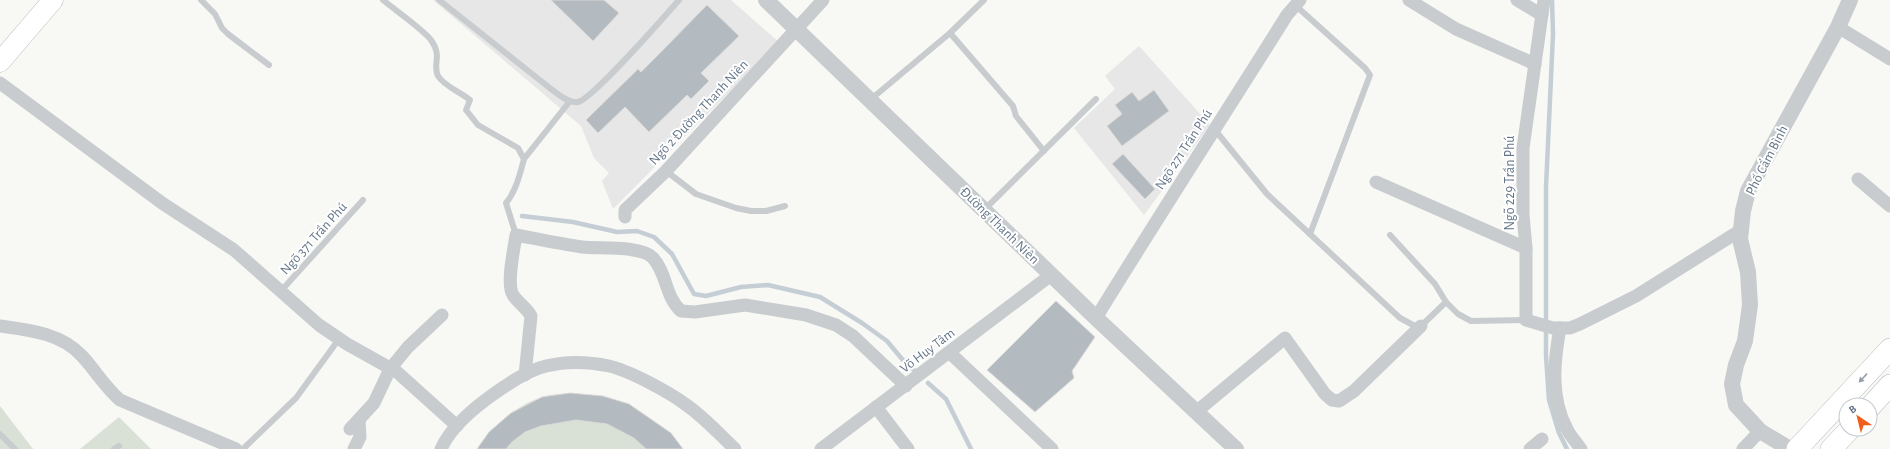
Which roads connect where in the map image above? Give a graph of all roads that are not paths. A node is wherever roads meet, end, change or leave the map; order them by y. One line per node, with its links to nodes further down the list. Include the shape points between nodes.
1 (53, 0): 19 (main road)
2 (201, 0): 21 (lane, via 215,14 228,34)
3 (383, 0): 28 (lane, via 430,39 437,51 438,76 470,100 466,110 478,125 518,148)
4 (439, 0): 25 (lane, via 551,90)
5 (679, 0): 25 (lane, via 588,96 578,102)
6 (766, 0): 16 (street, Đường Thanh Niên)
7 (823, 0): 16 (street, Ngõ 2 Đường Thanh Niên)
8 (984, 0): 17 (lane)
9 (1409, 0): 20 (street, via 1456,29)
10 (1517, 0): 14 (street)
11 (1544, 0): 14 (street, Ngõ 229 Trần Phú)
12 (1845, 1): 15 (street, Phố Cẩm Bình)
13 (1297, 2): 26 (street, Ngõ 271 Trần Phú); 38 (lane, via 1370,75)
14 (1542, 15): 20 (street, Ngõ 229 Trần Phú)
15 (1838, 27): 18 (street); 37 (street, Phố Cẩm Bình, via 1748,192)
16 (796, 28): 24 (street, Đường Thanh Niên); 29 (street, Ngõ 2 Đường Thanh Niên)
17 (950, 33): 24 (lane); 27 (lane, via 1013,106 1016,116)
18 (1890, 59)
19 (0, 62)
20 (1535, 64): 41 (street, Ngõ 229 Trần Phú, via 1523,148)
21 (269, 65)
22 (0, 84): 43 (street, via 162,203 234,250)
23 (1096, 99): 27 (lane)
24 (870, 100): 35 (street, Đường Thanh Niên)
25 (570, 101): 28 (lane)
26 (1214, 130): 38 (lane, via 1267,194); 46 (street, Ngõ 271 Trần Phú)
27 (1044, 151): 35 (lane)
28 (524, 159): 39 (lane, via 520,176 506,203)
29 (666, 171): 33 (lane, via 696,194 736,208 766,211); 36 (street, Ngõ 2 Đường Thanh Niên, via 625,210)
30 (1858, 179): 34 (street)
31 (1376, 182): 41 (street)
32 (363, 200): 43 (lane, Ngõ 371 Trần Phú)
33 (785, 206)
34 (1890, 206)
35 (984, 210): 42 (street, Đường Thanh Niên)
36 (625, 217)
37 (1741, 230): 50 (street, via 1636,296 1580,324 1570,328); 62 (street, Phố Cẩm Bình, via 1750,305 1745,341 1732,384 1736,406)
38 (1310, 234): 49 (lane, via 1400,318)
39 (516, 235): 55 (street, via 510,288 516,300 531,316); 56 (street, via 650,255 660,267 671,298 682,311 695,312 745,305 806,315 836,325 853,336)
40 (1390, 235): 44 (lane, via 1435,284)
41 (1526, 248): 47 (street, Ngõ 229 Trần Phú)
42 (1051, 275): 46 (street, Đường Thanh Niên); 53 (street, Võ Huy Tâm)
43 (280, 292): 51 (street)
44 (1446, 302): 47 (lane, via 1458,314 1471,321); 49 (lane)
45 (442, 315): 54 (street, via 408,347)
46 (1096, 318): 60 (street, Đường Thanh Niên)
47 (1531, 322): 50 (street)
48 (0, 326): 67 (street, via 47,334 62,341 82,356 120,400)
49 (1420, 326): 60 (street, via 1354,391 1339,401 1332,400 1325,394 1285,338)
50 (1557, 328): 77 (street, via 1554,362 1557,398 1567,429)
51 (339, 339): 54 (street); 68 (lane, via 296,398)
52 (1890, 349): 80 (highway, one-way to 80)
53 (950, 353): 56 (street, Võ Huy Tâm); 74 (street)
54 (390, 369): 61 (street); 69 (street, via 374,404 355,424 360,437)
55 (525, 375): 61 (street, via 481,403); 71 (street, via 546,366 578,363 610,366 645,380 686,404)
56 (906, 386): 59 (street, Võ Huy Tâm)
57 (1890, 386): 58 (highway)
58 (1878, 399)
59 (876, 407): 72 (street, Võ Huy Tâm); 73 (street)
60 (1196, 412): 75 (street, Đường Thanh Niên)
61 (457, 426): 70 (street, via 445,439)
62 (1760, 431): 78 (street); 79 (street, Phố Cẩm Bình)
63 (0, 434): 66 (lane)
64 (1842, 437): 81 (highway)
65 (1542, 439): 76 (street)
66 (15, 449)
67 (236, 449)
68 (243, 449)
69 (354, 449)
70 (441, 449)
71 (735, 449)
72 (821, 449)
73 (908, 449)
74 (1052, 449)
75 (1236, 449)
76 (1530, 449)
77 (1581, 449)
78 (1743, 449)
79 (1790, 449)
80 (1797, 449)
81 (1831, 449)

